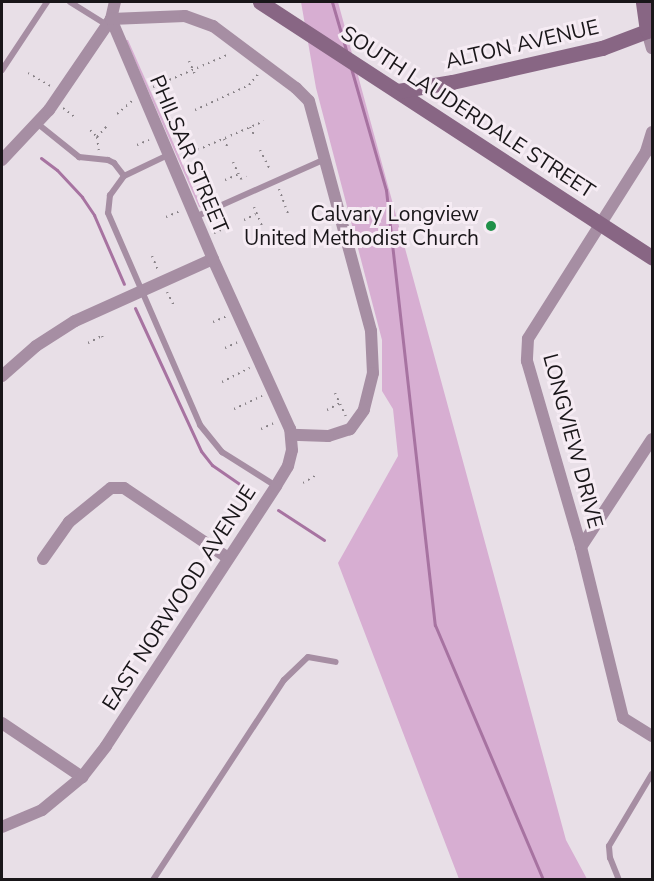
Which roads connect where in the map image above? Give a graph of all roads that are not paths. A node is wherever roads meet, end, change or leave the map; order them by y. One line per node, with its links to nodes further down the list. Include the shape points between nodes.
1 (47, 2): 9 (lane)
2 (70, 2): 6 (lane)
3 (115, 2): 6 (street)
4 (260, 2): 10 (street, SOUTH LAUDERDALE STREET)
5 (643, 2): 7 (street)
6 (109, 22): 11 (street); 13 (street, PHILSAR STREET); 14 (street, via 185,16 213,26 309,101)
7 (650, 29): 8 (street); 10 (street, ALTON AVENUE, via 602,48)
8 (652, 48)
9 (2, 70)
10 (398, 91): 18 (street, SOUTH LAUDERDALE STREET)
11 (38, 124): 15 (street); 16 (lane, via 79,157 114,163)
12 (652, 132): 18 (street, LONGVIEW DRIVE, via 646,152)
13 (168, 155): 16 (lane); 17 (street, PHILSAR STREET)
14 (325, 159): 17 (lane); 23 (street, via 371,331 373,373 364,410 350,429 328,436)
15 (2, 160)
16 (124, 176): 21 (lane, via 110,195 108,213)
17 (195, 217): 20 (street, PHILSAR STREET)
18 (602, 224): 19 (street, SOUTH LAUDERDALE STREET); 26 (street, LONGVIEW DRIVE, via 528,339 527,361)
19 (652, 258)
20 (213, 259): 21 (street); 23 (street, PHILSAR STREET)
21 (143, 291): 22 (street, via 75,321 36,346); 25 (lane, via 207,436 222,452)
22 (2, 376)
23 (292, 435): 25 (street, EAST NORWOOD AVENUE, via 291,459)
24 (652, 439): 26 (street)
25 (276, 486): 27 (street, EAST NORWOOD AVENUE)
26 (581, 547): 31 (street, LONGVIEW DRIVE, via 623,718)
27 (228, 558): 28 (street, via 124,488 111,488 69,522); 33 (street, EAST NORWOOD AVENUE)
28 (43, 559)
29 (336, 662): 35 (lane, via 308,657 284,680)
30 (2, 723): 33 (street)
31 (652, 736)
32 (652, 774): 36 (lane, via 609,846 609,858)
33 (82, 777): 34 (street, EAST NORWOOD AVENUE, via 42,810)
34 (2, 827)
35 (153, 879)
36 (619, 879)

